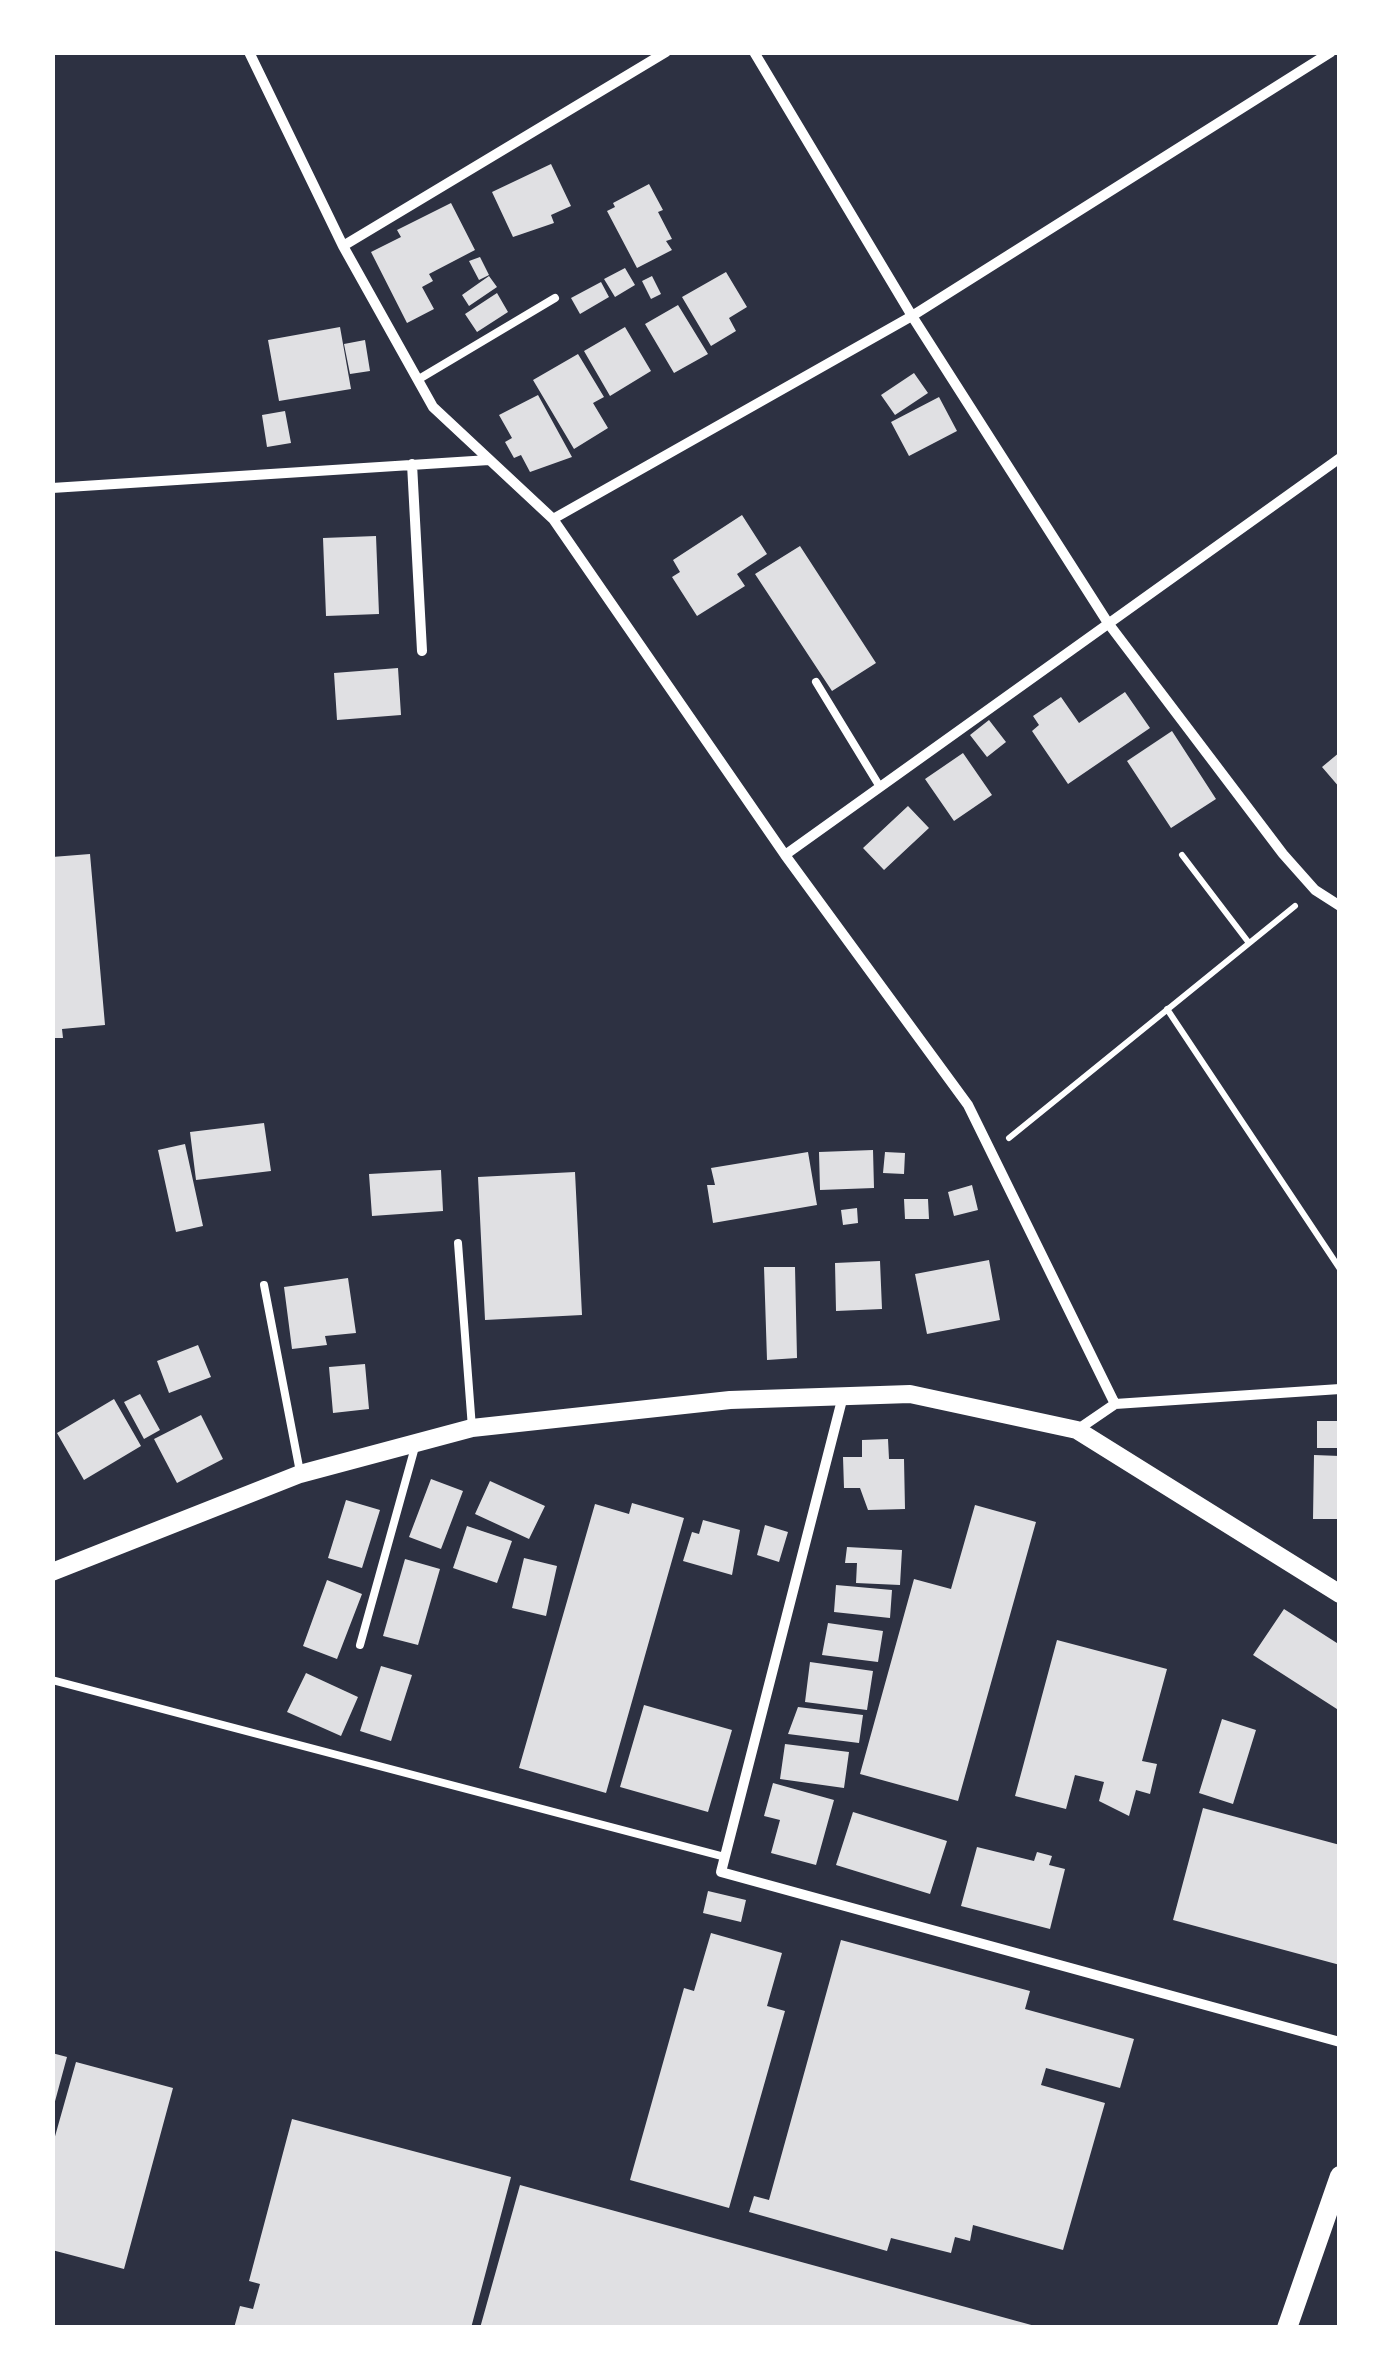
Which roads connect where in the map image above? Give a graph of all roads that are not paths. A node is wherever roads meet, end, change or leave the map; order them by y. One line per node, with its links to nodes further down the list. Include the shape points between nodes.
1 (249, 52): 5 (street)
2 (666, 52): 5 (street)
3 (754, 52): 7 (street)
4 (1331, 52): 7 (street)
5 (343, 246): 8 (street)
6 (555, 298): 8 (lane)
7 (912, 316): 13 (street); 14 (street)
8 (419, 379): 10 (street, via 433,406)
9 (1340, 458): 14 (street)
10 (489, 460): 11 (street); 13 (street)
11 (412, 464): 12 (street); 15 (street)
12 (52, 488)
13 (553, 520): 18 (street)
14 (1108, 623): 17 (street); 19 (street, via 1282,854)
15 (422, 651)
16 (816, 682): 17 (lane)
17 (880, 787): 18 (street)
18 (785, 855): 24 (street, via 968,1105)
19 (1340, 906)
20 (458, 1243): 25 (lane)
21 (264, 1284): 28 (lane)
22 (1340, 1390): 24 (street)
23 (842, 1396): 25 (street, via 730,1400); 26 (street, via 910,1394); 33 (street)
24 (1115, 1404): 26 (street)
25 (472, 1428): 27 (street)
26 (1077, 1430): 30 (street)
27 (416, 1442): 28 (street); 31 (lane)
28 (300, 1474): 29 (street)
29 (52, 1572)
30 (1340, 1594)
31 (360, 1645)
32 (52, 1680): 33 (lane)
33 (725, 1857): 34 (street, via 721,1872)
34 (1340, 2042)
35 (1340, 2176): 36 (main road)
36 (1287, 2328)

